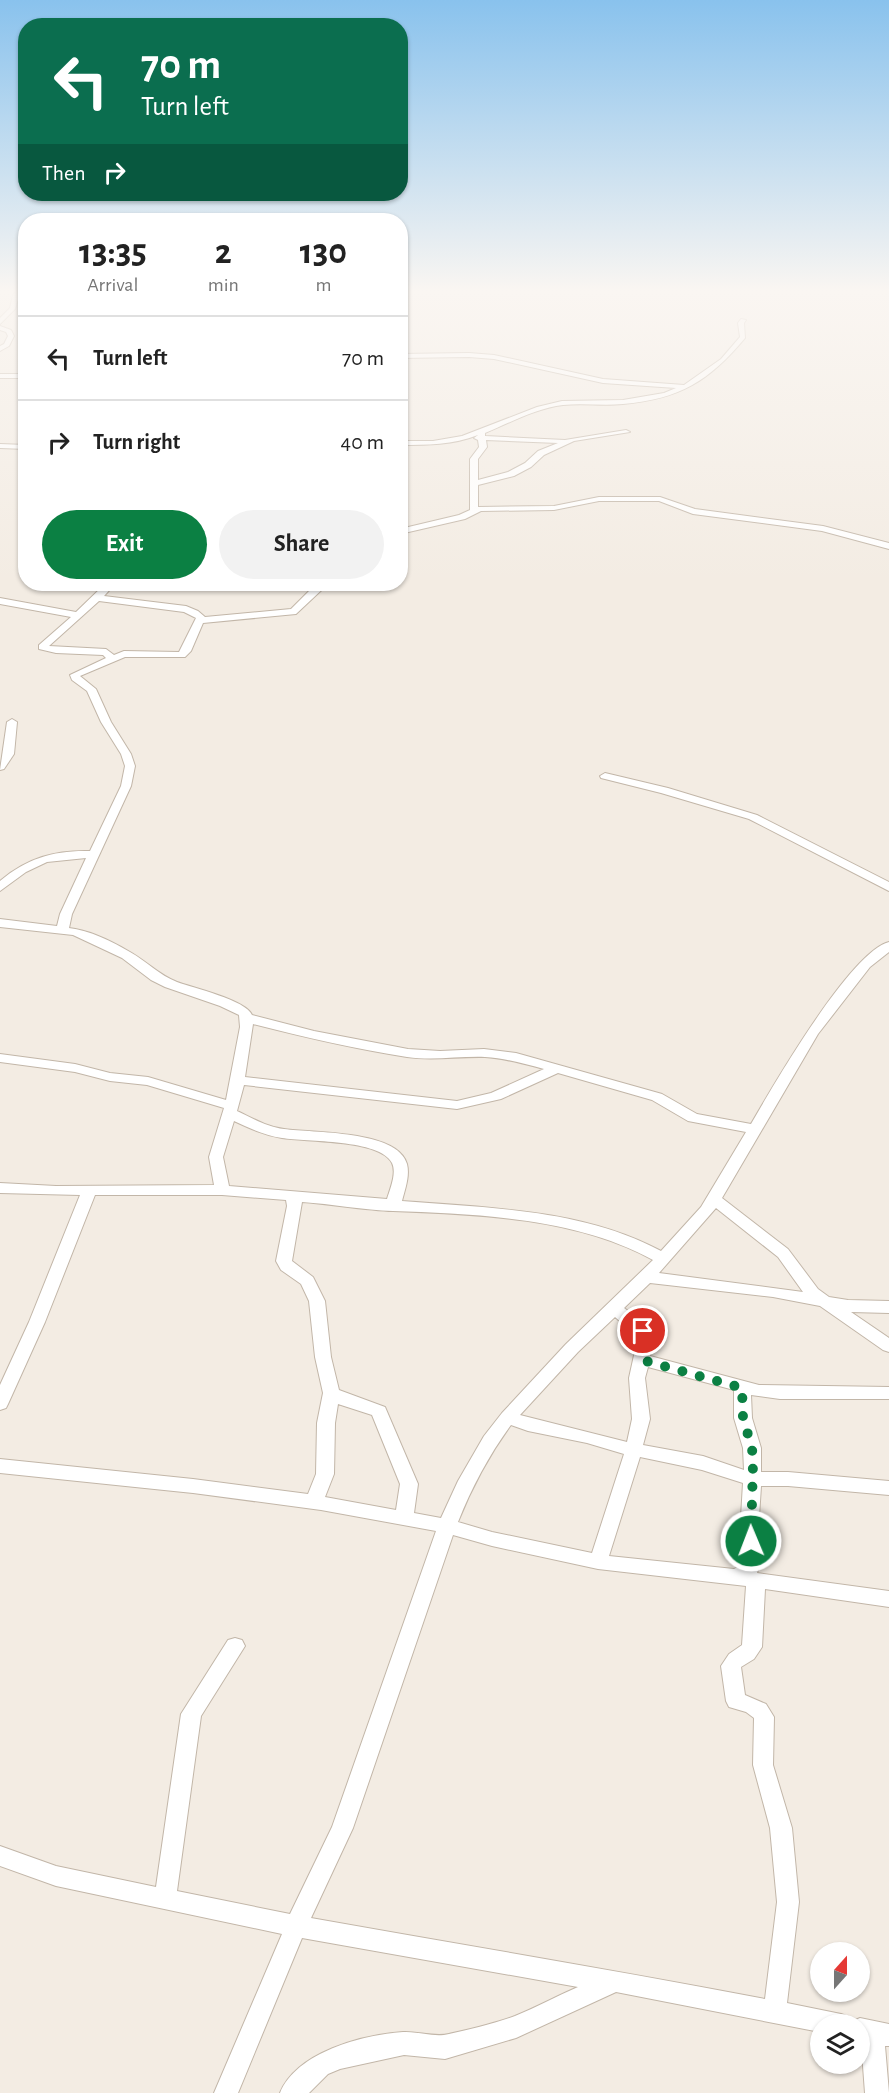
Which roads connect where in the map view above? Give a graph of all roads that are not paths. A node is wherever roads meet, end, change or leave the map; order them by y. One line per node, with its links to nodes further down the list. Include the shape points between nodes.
1 (681, 387): 2 (street)
2 (686, 387): 4 (street, via 657,397 623,402 553,405)
3 (626, 432): 5 (street)
4 (481, 435): 5 (street, via 534,442); 7 (street); 11 (street, via 483,447 474,459)
5 (572, 440): 11 (street, via 541,453 511,474)
6 (408, 443): 7 (street)
7 (433, 443): 10 (street)
8 (0, 446): 9 (street)
9 (18, 447)
10 (408, 448)
11 (475, 483): 12 (street)
12 (474, 510): 13 (street, via 462,517); 14 (street, via 554,508 599,499 660,498 700,512 823,529)
13 (408, 530)
14 (889, 546)
15 (103, 591): 17 (street)
16 (312, 591): 21 (street, via 293,612)
17 (95, 599): 19 (street, via 77,605); 20 (street); 21 (street, via 186,609)
18 (0, 602): 19 (street)
19 (26, 606): 20 (street)
20 (77, 615): 22 (street, via 42,646 106,652)
21 (200, 619): 22 (street, via 182,655 126,654)
22 (111, 659): 26 (street, via 74,676 91,688 130,766 126,786)
23 (12, 722): 24 (street, via 9,754)
24 (0, 767)
25 (605, 776): 28 (street, via 753,817)
26 (93, 855): 27 (street, via 43,858); 30 (street)
27 (0, 886)
28 (889, 887)
29 (0, 923): 30 (street)
30 (63, 929): 32 (street, via 126,955 170,984 238,1009)
31 (889, 946): 37 (street, via 866,964 812,1033)
32 (247, 1018): 34 (street, via 408,1053 484,1053); 35 (street)
33 (0, 1058): 36 (street, via 148,1081)
34 (559, 1068): 35 (street, via 491,1100 457,1105); 37 (street, via 657,1097 693,1118)
35 (237, 1080): 36 (street)
36 (231, 1110): 39 (street, via 216,1157); 43 (street, via 269,1131 387,1150 398,1159 401,1168)
37 (754, 1129): 42 (street)
38 (0, 1188): 40 (street)
39 (222, 1190): 40 (street); 41 (street)
40 (89, 1192): 54 (street)
41 (293, 1196): 43 (street); 52 (street, via 295,1206 284,1262 307,1281 317,1301)
42 (714, 1199): 44 (street); 46 (street, via 783,1253 805,1286)
43 (393, 1206): 44 (street, via 549,1220 628,1240)
44 (663, 1259): 45 (street)
45 (647, 1277): 46 (street); 47 (street)
46 (821, 1300): 48 (street, via 848,1306); 49 (street)
47 (613, 1307): 50 (street, via 643,1331 646,1337); 55 (street)
48 (889, 1307)
49 (889, 1346)
50 (642, 1360): 51 (street); 56 (street, via 637,1388 641,1419)
51 (742, 1388): 53 (street, via 780,1393); 58 (street)
52 (331, 1393): 60 (street, via 325,1474); 61 (street, via 379,1411 409,1484)
53 (889, 1394)
54 (0, 1404)
55 (508, 1417): 56 (street); 62 (street, via 464,1486)
56 (632, 1449): 58 (street, via 703,1463); 63 (street)
57 (0, 1466): 60 (street)
58 (753, 1479): 59 (street); 64 (street, via 752,1563)
59 (889, 1488)
60 (314, 1502): 61 (street)
61 (404, 1518): 62 (street)
62 (447, 1526): 63 (street); 69 (street, via 342,1828)
63 (598, 1562): 64 (street)
64 (746, 1578): 65 (street); 71 (street, via 752,1647 730,1666 736,1701 754,1706 764,1717 763,1765 781,1828 788,1902)
65 (889, 1599)
66 (235, 1646): 68 (street, via 191,1714)
67 (0, 1856): 68 (street, via 56,1876)
68 (165, 1900): 69 (street)
69 (296, 1926): 70 (street); 74 (street)
70 (615, 1981): 71 (street); 75 (street, via 506,2030 445,2046 404,2043 360,2050 320,2066)
71 (776, 2011): 72 (street)
72 (810, 2018)
73 (873, 2032): 76 (street)
74 (226, 2093)
75 (292, 2093)
76 (877, 2093)

